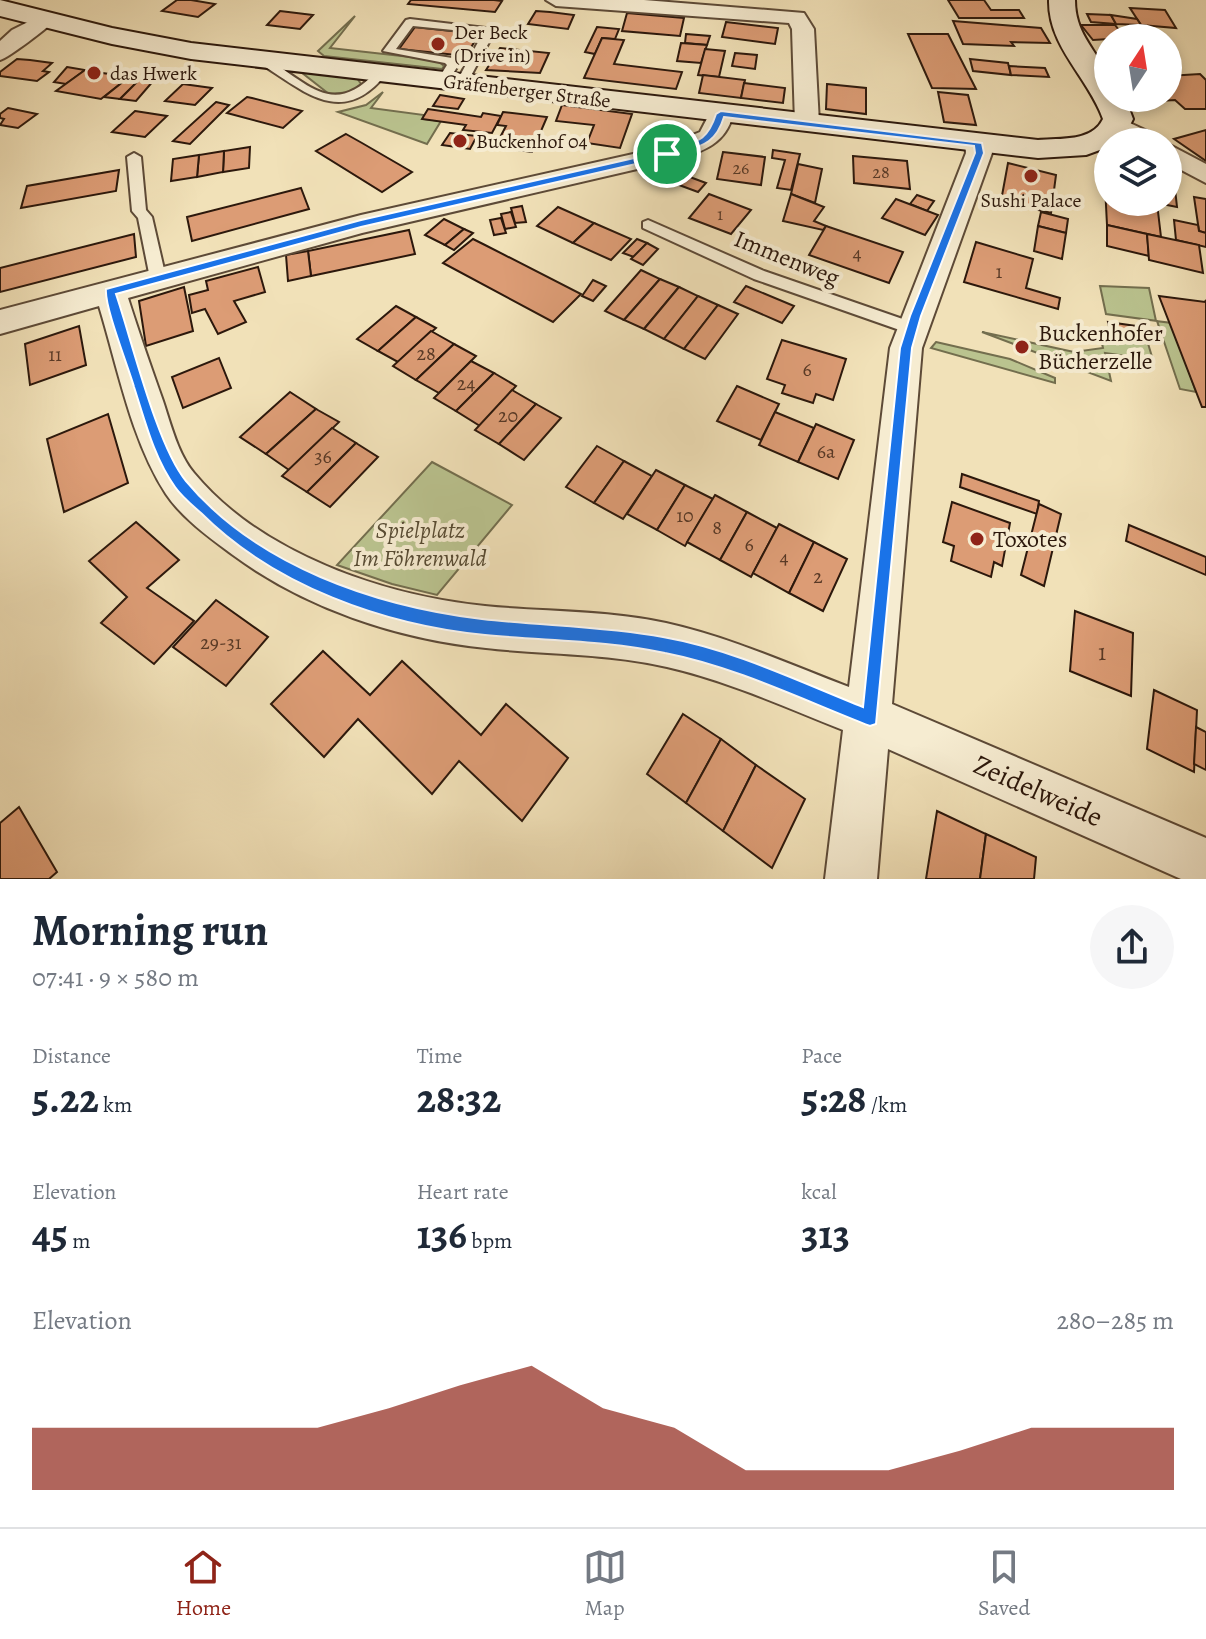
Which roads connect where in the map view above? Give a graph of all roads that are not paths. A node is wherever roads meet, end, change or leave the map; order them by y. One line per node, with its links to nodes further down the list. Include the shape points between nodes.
1 (556, 0): 9 (street, via 797,17 803,29)
2 (1062, 0): 8 (main road, via 1062,18)
3 (0, 8): 4 (main road, Gräfenberger Straße)
4 (44, 20): 5 (street); 6 (main road, Gräfenberger Straße, via 181,49)
5 (0, 53)
6 (452, 82): 6 (lane, via 490,31 410,22 389,51 448,60); 7 (main road, Gräfenberger Straße)
7 (721, 114): 9 (main road, Gräfenberger Straße); 16 (street, via 708,140 667,154 361,224)
8 (1108, 121): 10 (main road, Gräfenberger Straße, via 1054,150)
9 (807, 123): 10 (main road, Gräfenberger Straße)
10 (978, 143): 19 (street, via 979,153)
11 (134, 157): 16 (lane, via 139,211 145,217)
12 (1182, 160): 14 (street)
13 (1182, 167): 14 (street)
14 (1203, 173)
15 (648, 225): 19 (lane, Immenweg, via 759,275)
16 (158, 278): 17 (street)
17 (110, 292): 18 (street); 20 (street, Zeidelweide, via 159,443 180,484 218,521 311,581 425,618 666,645 735,665)
18 (0, 322)
19 (911, 328): 20 (street)
20 (870, 718): 21 (street, Zeidelweide); 22 (street)
21 (1206, 864)
22 (851, 879)

